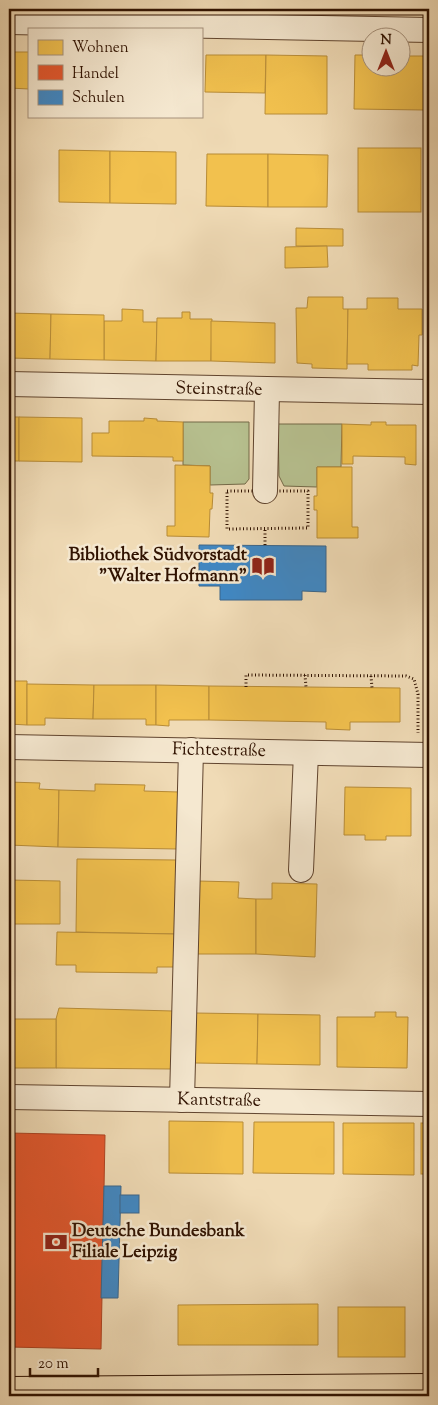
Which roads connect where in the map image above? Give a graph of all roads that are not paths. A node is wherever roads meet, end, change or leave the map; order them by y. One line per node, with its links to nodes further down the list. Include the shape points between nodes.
1 (147, 17): 2 (street); 3 (street)
2 (9, 22)
3 (429, 30)
4 (9, 384): 5 (street, Steinstraße)
5 (266, 391): 6 (street, Steinstraße); 7 (street)
6 (429, 392)
7 (265, 491)
8 (9, 747): 9 (street, Fichtestraße)
9 (190, 750): 10 (street, Fichtestraße); 14 (street)
10 (306, 752): 11 (street, Fichtestraße); 12 (street)
11 (423, 755)
12 (301, 870)
13 (9, 1097): 14 (street, Kantstraße)
14 (182, 1100): 15 (street, Kantstraße)
15 (429, 1104)
16 (429, 1388): 17 (main road)
17 (9, 1390)

